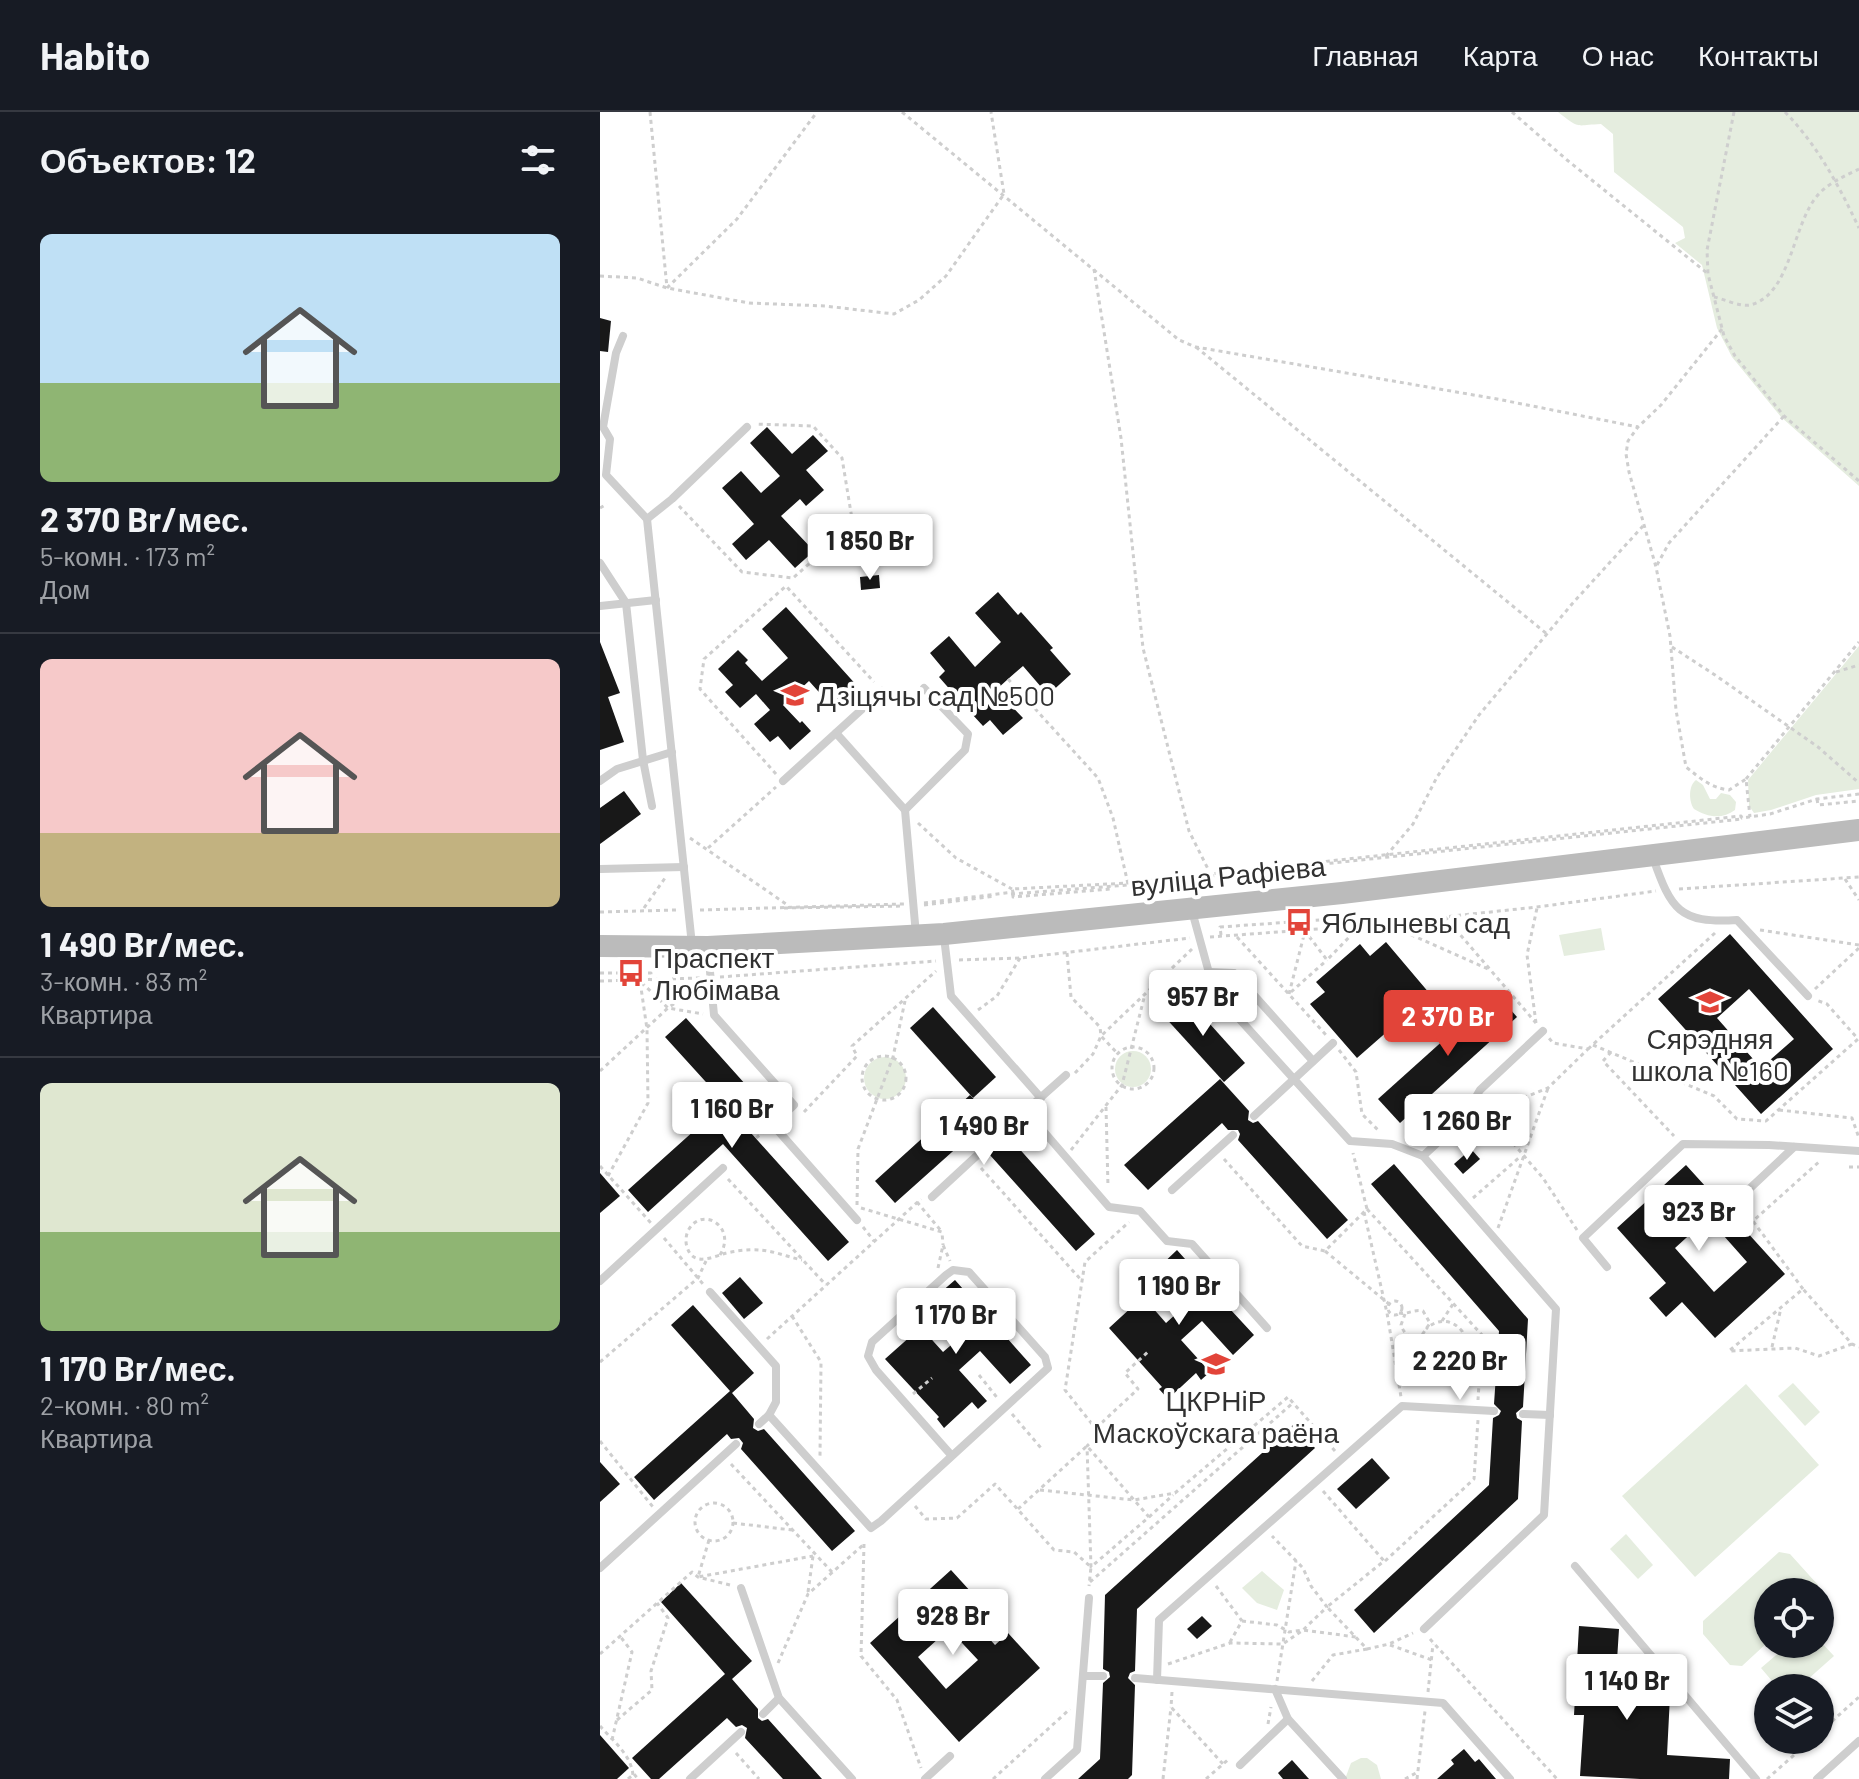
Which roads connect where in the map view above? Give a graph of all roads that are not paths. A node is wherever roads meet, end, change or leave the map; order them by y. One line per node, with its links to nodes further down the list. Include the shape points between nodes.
1 (623, 336): 2 (lane)
2 (602, 425): 4 (lane, via 610,439)
3 (747, 427): 5 (lane)
4 (603, 477): 5 (lane)
5 (647, 519): 7 (lane)
6 (600, 563): 8 (lane)
7 (656, 600): 8 (lane); 13 (lane)
8 (626, 603): 9 (lane); 14 (lane)
9 (600, 606)
10 (924, 688): 18 (lane, via 968,734 967,741 965,750)
11 (882, 691): 12 (lane)
12 (836, 733): 16 (lane); 18 (lane)
13 (672, 752): 14 (lane); 21 (lane)
14 (643, 760): 15 (lane); 17 (lane)
15 (600, 781)
16 (783, 781)
17 (652, 806)
18 (905, 810): 25 (lane)
19 (1859, 830): 20 (main road, вуліца Рафіева)
20 (1652, 854): 23 (main road, вуліца Рафіева); 29 (lane, via 1664,890 1678,910 1737,920)
21 (684, 867): 22 (lane); 27 (lane, via 688,912)
22 (600, 869)
23 (1192, 909): 24 (main road, вуліца Рафіева); 28 (lane)
24 (944, 934): 25 (main road, вуліца Рафіева); 35 (lane, via 951,996)
25 (916, 935): 27 (main road, вуліца Рафіева)
26 (600, 946): 27 (main road, вуліца Рафіева)
27 (700, 946): 48 (lane, via 711,978 714,1015 794,1105 773,1125)
28 (1209, 972): 32 (lane, via 1234,973); 34 (lane, via 1214,991)
29 (1808, 996)
30 (1543, 1031): 43 (lane, via 1480,1090 1463,1119)
31 (1333, 1043): 32 (lane)
32 (1313, 1061): 34 (lane)
33 (1069, 1075): 35 (lane)
34 (1294, 1079): 37 (lane); 43 (lane, via 1350,1141 1392,1144)
35 (1041, 1098): 36 (lane)
36 (1026, 1111): 38 (lane); 52 (lane, via 1109,1207 1140,1211 1167,1241 1192,1244)
37 (1254, 1116)
38 (1003, 1131)
39 (1233, 1135): 45 (lane)
40 (1794, 1147): 42 (lane); 46 (lane); 49 (lane, via 1683,1144 1583,1238)
41 (984, 1149): 47 (lane)
42 (1859, 1151)
43 (1423, 1156): 56 (lane, via 1556,1309)
44 (722, 1170): 50 (lane)
45 (1172, 1190)
46 (1746, 1192)
47 (932, 1197)
48 (857, 1220)
49 (1607, 1267)
50 (600, 1281)
51 (710, 1292): 55 (lane, via 776,1366 776,1402)
52 (1267, 1328)
53 (1494, 1411): 68 (lane, via 1402,1406 1159,1620)
54 (1523, 1414): 56 (lane)
55 (769, 1415): 57 (lane); 59 (lane, via 871,1528)
56 (1550, 1415): 64 (lane, via 1544,1515)
57 (759, 1424)
58 (736, 1444): 61 (lane)
59 (952, 1456): 59 (lane, via 1048,1368 1045,1357 969,1272 953,1270 872,1342 868,1356)
60 (1575, 1566): 83 (lane)
61 (600, 1568)
62 (741, 1588): 70 (lane)
63 (1089, 1598): 65 (lane)
64 (1424, 1629)
65 (1083, 1676): 66 (lane); 80 (lane, via 1077,1750)
66 (1103, 1676)
67 (1135, 1678): 68 (lane)
68 (1157, 1680): 69 (lane)
69 (1275, 1689): 72 (lane); 82 (lane, via 1427,1697 1443,1703)
70 (779, 1698): 71 (lane); 78 (lane)
71 (763, 1714)
72 (1288, 1719): 76 (lane); 81 (lane)
73 (741, 1732): 77 (lane)
74 (1859, 1741): 84 (lane)
75 (950, 1756): 79 (lane)
76 (1240, 1765)
77 (690, 1779)
78 (852, 1779)
79 (925, 1779)
80 (1045, 1779)
81 (1343, 1779)
82 (1510, 1779)
83 (1756, 1779)
84 (1817, 1779)

